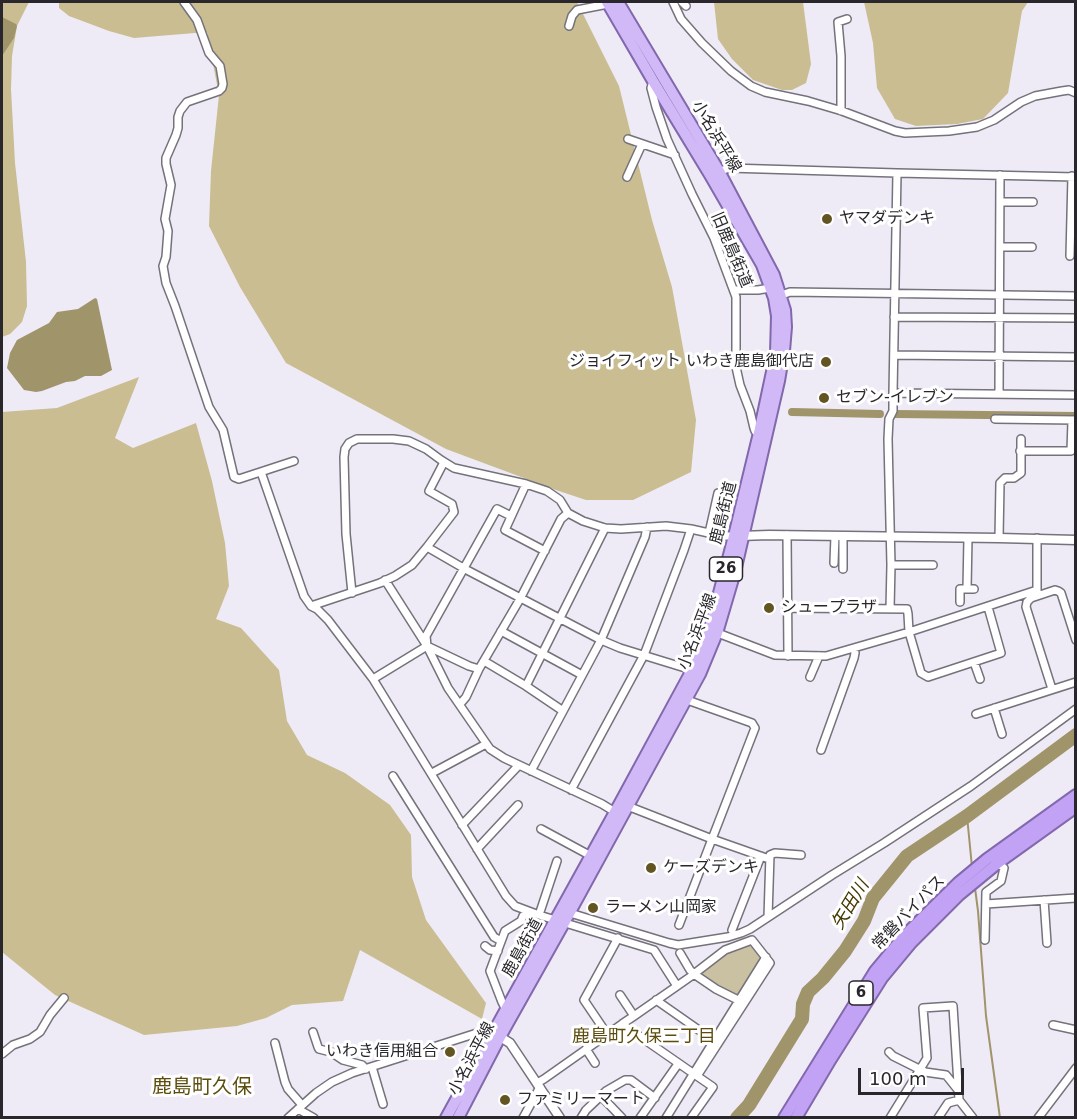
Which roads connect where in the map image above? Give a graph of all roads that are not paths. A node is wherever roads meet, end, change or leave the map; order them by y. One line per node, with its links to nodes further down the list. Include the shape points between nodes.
1 (184, 2): 43 (street, via 200,25 209,53 222,72 223,84 219,91 187,102 180,111 176,135 166,158 171,185 165,219 168,231 164,276 209,407 223,430 234,477)
2 (611, 2): 5 (street, via 577,10); 6 (main road, 26); 12 (main road, 小名浜平線 / 26)
3 (673, 2): 8 (street, via 681,19 702,43 742,80 765,92)
4 (847, 19): 8 (street, via 838,22)
5 (569, 26)
6 (653, 81): 11 (street, 旧鹿島街道, via 656,107); 12 (main road, 26)
7 (1076, 93): 8 (street, via 1069,90 1035,96 985,124 963,130 905,134)
8 (840, 111)
9 (628, 139): 10 (street)
10 (642, 144): 11 (street); 16 (street)
11 (675, 155): 22 (street, 旧鹿島街道)
12 (715, 173): 13 (street, via 729,168); 23 (main road, 小名浜平線 / 26, via 765,255 774,275)
13 (897, 173): 14 (street); 24 (street)
14 (1000, 175): 15 (street); 17 (street)
15 (1074, 176): 21 (street)
16 (627, 177)
17 (1000, 202): 18 (street); 19 (street)
18 (1033, 202)
19 (1000, 247): 20 (street); 25 (street)
20 (1032, 247)
21 (1070, 256)
22 (734, 290): 23 (street); 38 (street, 旧鹿島街道, via 735,367 755,431)
23 (775, 294): 24 (street); 38 (main road, 鹿島街道 / 26, via 776,353); 52 (main road, 小名浜平線 / 26, via 785,310 784,351)
24 (895, 294): 25 (street); 27 (street)
25 (1000, 295): 26 (street); 28 (street)
26 (1076, 296)
27 (894, 316): 28 (street); 30 (street)
28 (999, 318): 29 (street); 31 (street)
29 (1076, 318)
30 (894, 355): 31 (street); 33 (street)
31 (999, 356): 32 (street); 34 (street)
32 (1076, 357)
33 (893, 393): 34 (street); 55 (street, via 888,439)
34 (999, 394): 35 (street)
35 (1076, 395)
36 (995, 419): 37 (street)
37 (1074, 420): 40 (street, via 1071,451)
38 (759, 433): 52 (main road, 鹿島街道 / 26)
39 (1021, 439): 40 (street)
40 (1020, 451): 57 (street, via 1021,473 1000,483)
41 (294, 461): 43 (street)
42 (444, 462): 44 (street, via 454,468); 60 (street, via 429,491 452,504 454,512); 68 (street, via 409,441 349,442 345,449 346,534)
43 (261, 472): 72 (street)
44 (526, 484): 46 (street, via 547,491 560,500); 47 (street)
45 (718, 493): 51 (street)
46 (568, 513): 49 (street); 61 (street)
47 (511, 516): 61 (street, via 505,530); 65 (street, via 497,509)
48 (647, 527): 49 (street); 50 (street); 81 (street)
49 (605, 528): 76 (street)
50 (691, 529): 51 (street); 85 (street)
51 (709, 533): 52 (street)
52 (739, 536): 53 (street); 78 (main road, 小名浜平線 / 26, via 735,572)
53 (787, 536): 54 (street); 74 (street)
54 (839, 536): 55 (street); 62 (street); 66 (street)
55 (890, 537): 56 (street); 63 (street)
56 (968, 538): 57 (street); 71 (street, via 971,589 960,589)
57 (999, 538): 58 (street)
58 (1037, 538): 59 (street); 69 (street)
59 (1076, 540)
60 (427, 547): 65 (street); 67 (street, via 412,565)
61 (545, 551): 70 (street)
62 (834, 563)
63 (891, 565): 64 (street); 75 (street)
64 (933, 565)
65 (465, 569): 70 (street); 82 (street, via 426,636)
66 (843, 569)
67 (385, 580): 68 (street); 82 (street)
68 (352, 593): 72 (street)
69 (1037, 593): 73 (street); 80 (street, via 1060,592); 98 (street, via 1026,607)
70 (520, 599): 76 (street); 77 (street)
71 (960, 602)
72 (310, 606): 94 (street, via 328,620)
73 (988, 607): 79 (street); 89 (street, via 1001,653)
74 (787, 608): 75 (street); 86 (street)
75 (890, 609): 79 (street, via 907,609)
76 (560, 619): 81 (street); 84 (street)
77 (501, 630): 84 (street); 88 (street)
78 (713, 632): 86 (street, via 775,655); 91 (main road, 小名浜平線 / 26)
79 (909, 632): 83 (street); 89 (street, via 921,673 928,677)
80 (1075, 639)
81 (601, 640): 85 (street); 92 (street)
82 (427, 646): 90 (street); 94 (street); 100 (street)
83 (854, 648): 87 (street); 107 (street, via 854,658)
84 (543, 654): 92 (street); 97 (street)
85 (644, 655): 91 (street); 112 (street)
86 (788, 656): 87 (street)
87 (819, 656): 93 (street)
88 (484, 661): 90 (street); 97 (street)
89 (974, 662): 95 (street)
90 (479, 669): 100 (street)
91 (696, 672): 115 (main road, 小名浜平線 / 26)
92 (582, 675): 103 (street)
93 (810, 677)
94 (373, 679): 110 (street)
95 (980, 679)
96 (1076, 682): 98 (street)
97 (526, 686): 103 (street)
98 (1052, 689): 101 (street)
99 (690, 701): 119 (street, via 752,723 755,728)
100 (460, 704): 106 (street)
101 (994, 708): 104 (street); 105 (street)
102 (1076, 709): 133 (street, via 971,786)
103 (563, 711): 109 (street)
104 (976, 714)
105 (1002, 734)
106 (486, 744): 108 (street); 110 (street)
107 (821, 750)
108 (519, 765): 109 (street); 117 (street)
109 (531, 771): 112 (street)
110 (432, 773): 117 (street)
111 (393, 776): 139 (street, via 494,937)
112 (571, 790): 115 (street, via 602,804)
113 (1076, 795): 126 (highway, 常磐バイパス / 6)
114 (519, 805): 120 (street)
115 (621, 807): 119 (street); 122 (main road, 鹿島街道 / 26); 131 (main road, 小名浜平線 / 26)
116 (1076, 807): 126 (highway, 常磐バイパス / 6)
117 (462, 825): 120 (street)
118 (541, 829): 122 (street)
119 (712, 838): 123 (street); 135 (street)
120 (477, 849): 130 (street, via 506,896 515,906)
121 (801, 855): 124 (street, via 771,853)
122 (591, 856): 134 (main road, 鹿島街道 / 26)
123 (760, 856): 124 (street); 136 (street)
124 (769, 859): 133 (street)
125 (557, 861): 132 (street)
126 (993, 861): 129 (street, via 1004,868 1001,881 986,892); 188 (highway, 常磐バイパス / 6, via 958,884 905,934 875,971); 189 (highway, 常磐バイパス / 6, via 988,871 911,943 882,978)
127 (1076, 898): 128 (street)
128 (1044, 900): 129 (street); 140 (street)
129 (986, 904): 138 (street)
130 (528, 911): 132 (street); 139 (street, via 505,931)
131 (570, 913): 133 (street, via 678,945 728,937); 134 (main road, 小名浜平線 / 26)
132 (539, 915): 134 (street)
133 (768, 917)
134 (559, 922): 137 (street); 150 (main road, 鹿島街道 / 26); 156 (main road, 小名浜平線 / 26)
135 (679, 925)
136 (732, 930)
137 (618, 938): 145 (street, via 654,950); 157 (street, via 584,1000)
138 (985, 940)
139 (501, 941): 142 (street)
140 (1047, 943)
141 (485, 946): 142 (street)
142 (498, 951): 150 (street, via 491,973)
143 (680, 953): 144 (street)
144 (694, 974): 145 (street); 149 (street); 149 (street, via 725,950 752,940 770,963)
145 (677, 986): 148 (street)
146 (620, 995): 151 (street)
147 (64, 998): 162 (street, via 40,1032)
148 (656, 1000): 151 (street); 158 (street)
149 (741, 1002): 158 (street)
150 (506, 1010): 156 (main road, 鹿島街道 / 26)
151 (634, 1016): 152 (street)
152 (622, 1024): 157 (street); 164 (street)
153 (1053, 1025): 154 (street)
154 (1076, 1030)
155 (313, 1032): 165 (street, via 319,1049)
156 (496, 1034): 165 (street, via 477,1033); 169 (street, via 510,1043); 179 (main road, 鹿島街道 / 26); 180 (main road, 小名浜平線 / 26)
157 (607, 1035): 160 (street)
158 (716, 1042): 168 (street)
159 (275, 1043): 175 (street, via 285,1082)
160 (586, 1049): 163 (street); 169 (street)
161 (889, 1052): 167 (street)
162 (2, 1054)
163 (595, 1063)
164 (678, 1064): 168 (street); 172 (street)
165 (369, 1068): 174 (street); 175 (street, via 332,1082)
166 (1076, 1068): 192 (street)
167 (920, 1070): 170 (street, via 946,1075); 170 (street, via 927,1058 923,1008 953,1006); 190 (street)
168 (695, 1075): 186 (street); 187 (street, via 713,1087)
169 (539, 1085): 181 (street); 182 (street)
170 (958, 1090): 173 (street)
171 (601, 1096): 172 (street, via 631,1080); 183 (street); 184 (street)
172 (655, 1098): 185 (street)
173 (959, 1100): 176 (street); 191 (street, via 948,1103)
174 (383, 1104)
175 (300, 1107): 177 (street); 178 (street)
176 (972, 1117)
177 (288, 1118)
178 (314, 1118)
179 (446, 1118)
180 (458, 1118)
181 (523, 1118)
182 (560, 1118)
183 (581, 1118)
184 (622, 1118)
185 (640, 1118)
186 (666, 1118)
187 (691, 1118)
188 (784, 1118)
189 (796, 1118)
190 (890, 1118)
191 (938, 1118)
192 (1038, 1118)

